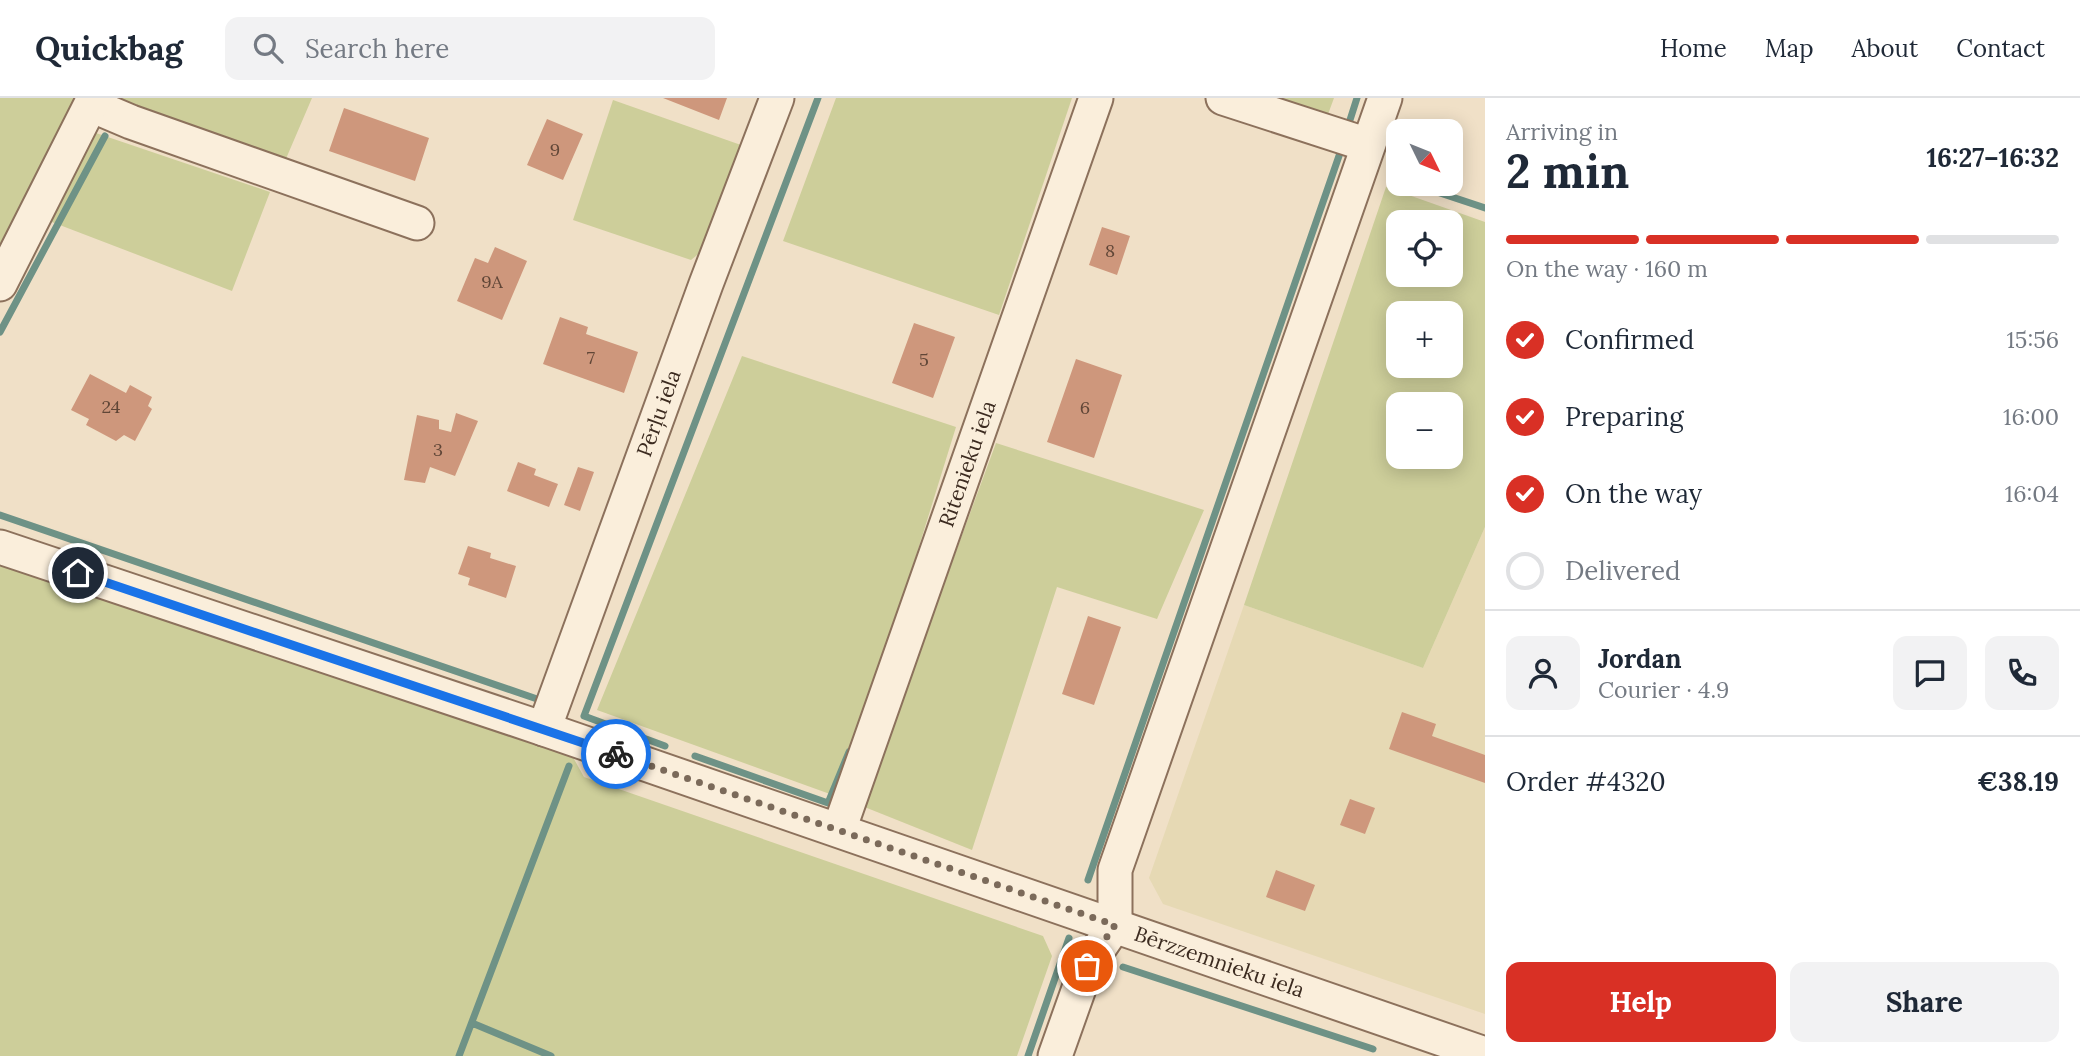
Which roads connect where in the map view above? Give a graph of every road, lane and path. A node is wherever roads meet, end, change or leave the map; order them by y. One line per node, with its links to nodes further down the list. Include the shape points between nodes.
1 (778, 98): 10 (street, Pērļu iela)
2 (1096, 98): 11 (street, Ritenieku iela)
3 (1223, 98): 6 (street)
4 (1385, 98): 6 (street)
5 (93, 101): 7 (street, via 131,122); 8 (street)
6 (1368, 145): 12 (street, via 1115,870)
7 (417, 223)
8 (0, 284)
9 (0, 547): 10 (street, Bērzzemnieku iela)
10 (544, 729): 11 (street, Bērzzemnieku iela)
11 (839, 830): 12 (street, Bērzzemnieku iela)
12 (1115, 925): 13 (street, Bērzzemnieku iela); 15 (street, via 1087,966)
13 (1403, 1042): 14 (street, Bērzzemnieku iela)
14 (1485, 1054)
15 (1055, 1056)

